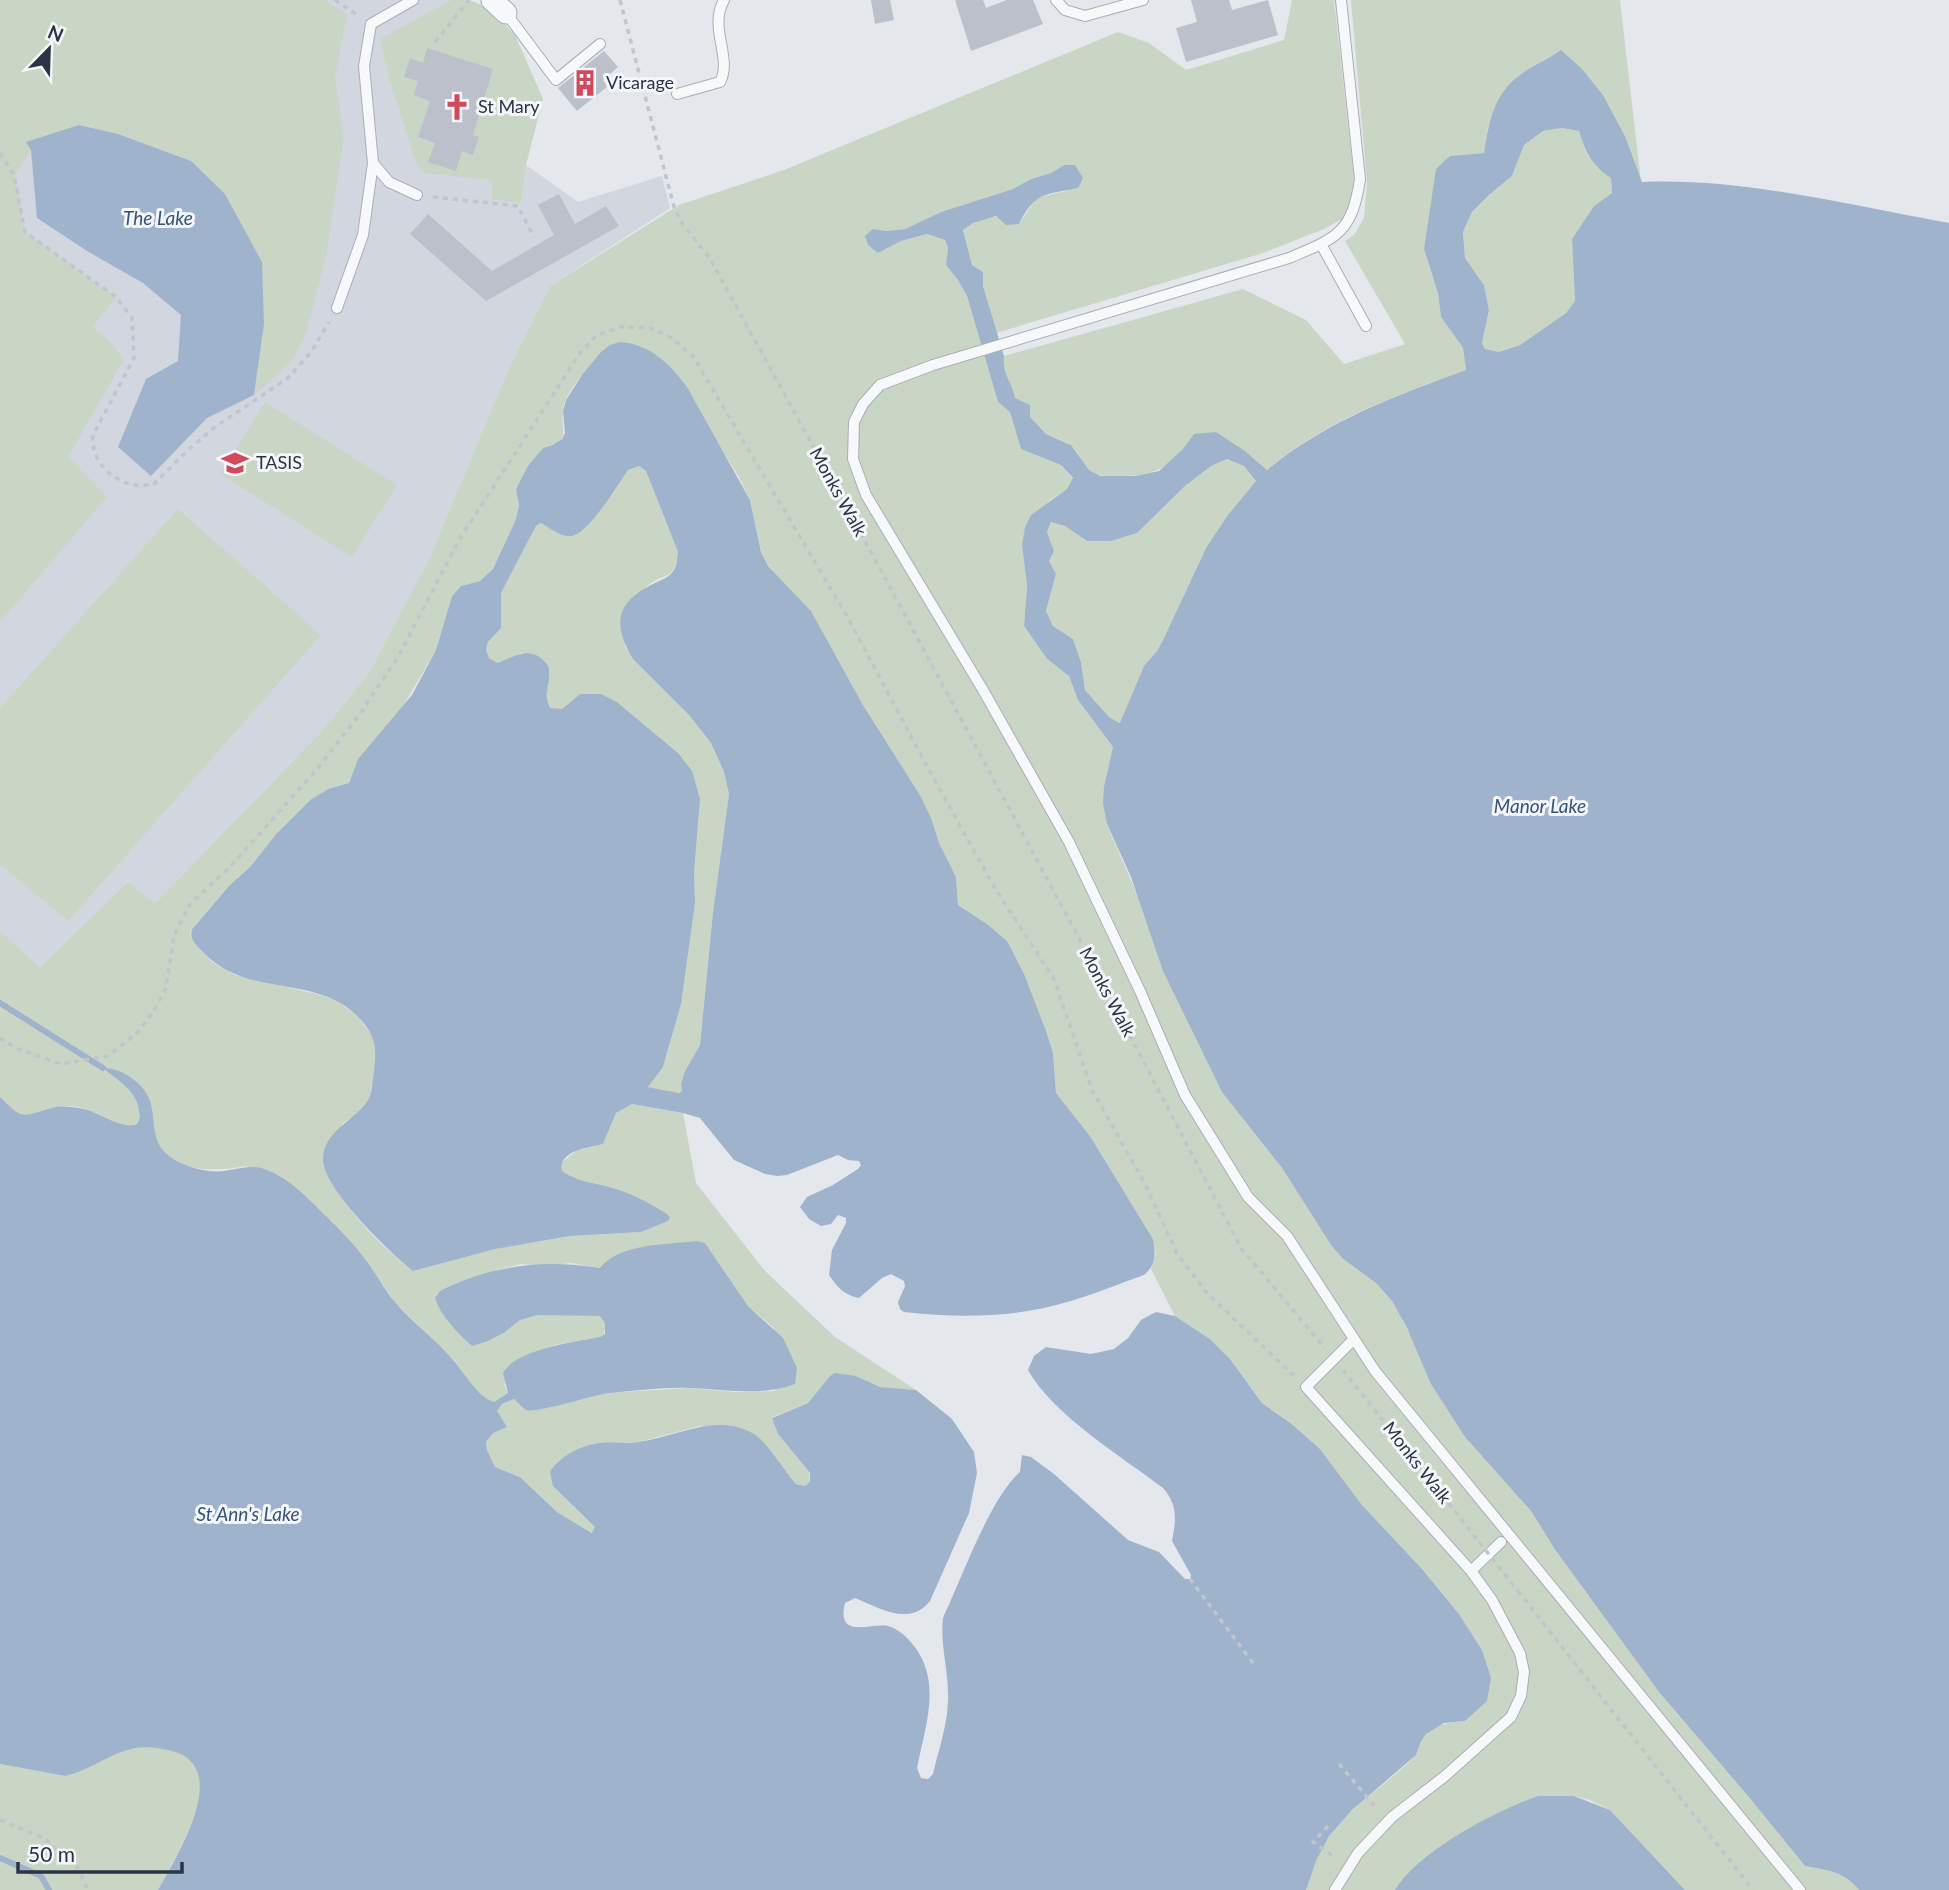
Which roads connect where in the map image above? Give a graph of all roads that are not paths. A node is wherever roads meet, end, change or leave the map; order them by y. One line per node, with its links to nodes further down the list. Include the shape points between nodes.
1 (413, 0): 9 (lane, via 371,24 364,66)
2 (724, 0): 8 (lane, via 717,23 724,74 720,82)
3 (1056, 0): 4 (lane, via 1065,10 1085,16)
4 (1143, 0)
5 (1340, 0): 11 (lane, via 1360,180 1350,221)
6 (499, 6): 7 (lane, via 556,80)
7 (600, 44)
8 (677, 94)
9 (373, 163): 10 (lane, via 389,182); 12 (lane, via 363,235)
10 (417, 195)
11 (1321, 244): 13 (lane); 14 (lane, via 1289,258 964,355 880,385 854,422 853,459 866,495 1069,842 1185,1095 1248,1197 1287,1236)
12 (337, 308)
13 (1366, 326)
14 (1354, 1339): 16 (lane, via 1306,1387); 18 (lane, via 1375,1371)
15 (1501, 1542): 16 (lane)
16 (1471, 1571): 17 (lane, via 1520,1653 1524,1672 1521,1696 1511,1717 1358,1853)
17 (1335, 1890)
18 (1800, 1890)

